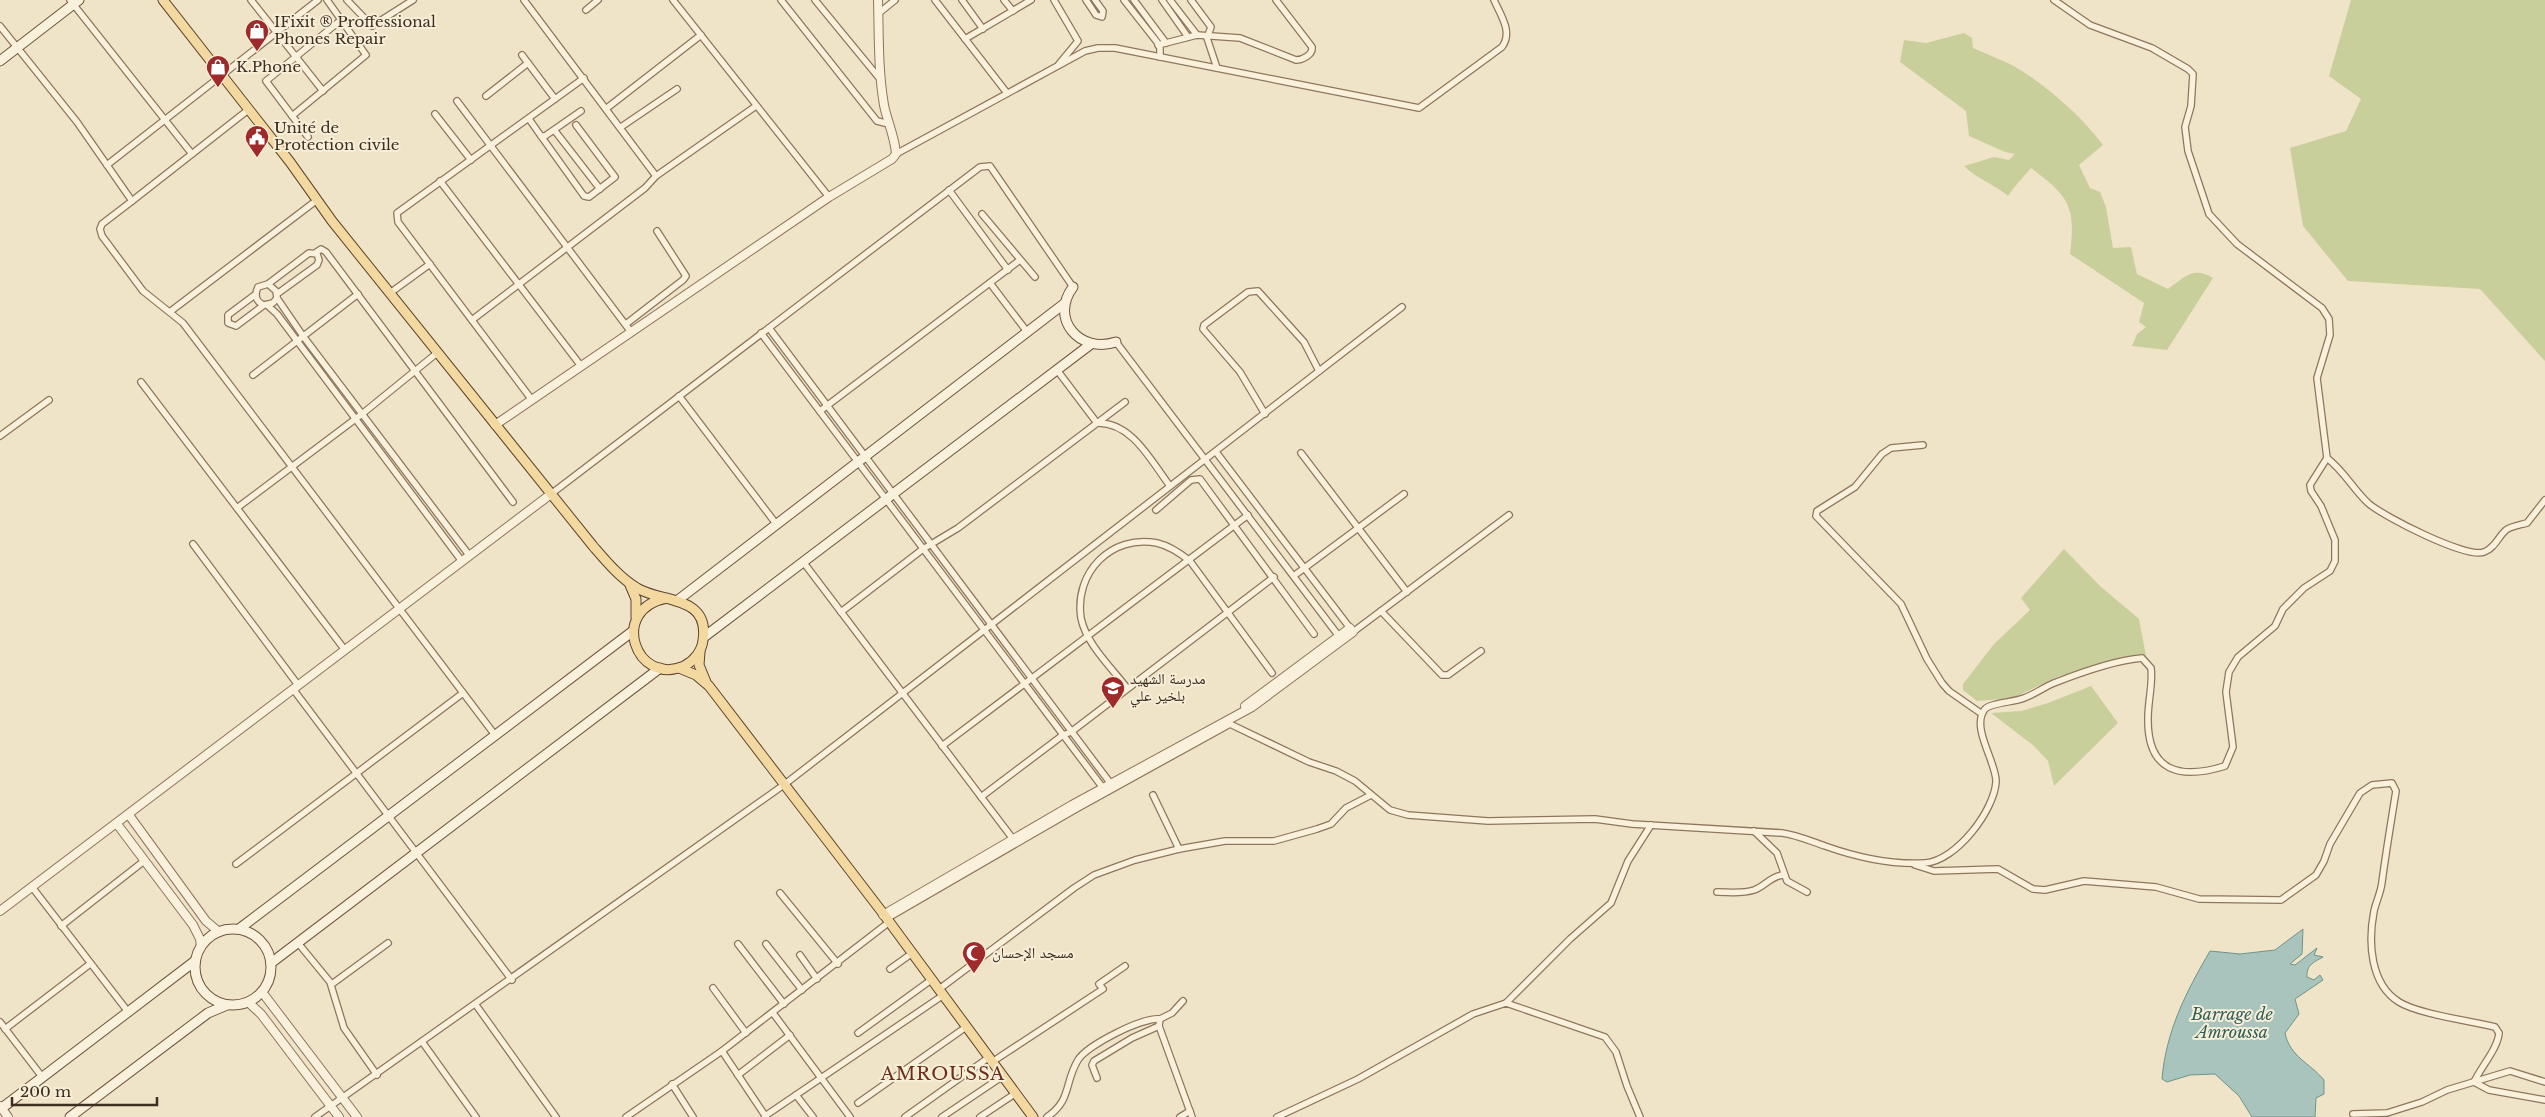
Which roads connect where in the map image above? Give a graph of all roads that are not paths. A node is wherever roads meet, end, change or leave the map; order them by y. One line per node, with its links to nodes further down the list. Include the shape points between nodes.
1 (163, 0): 52 (main road)
2 (251, 0): 36 (street)
3 (318, 0): 36 (street)
4 (327, 0): 33 (street)
5 (348, 0): 6 (street, via 372,26)
6 (414, 0)
7 (524, 0): 53 (street)
8 (598, 0): 30 (street)
9 (673, 0): 37 (street)
10 (781, 0): 69 (street, via 877,121)
11 (815, 0): 54 (street)
12 (878, 0): 32 (street)
13 (895, 0): 32 (street)
14 (962, 0): 35 (street)
15 (1004, 0): 31 (street)
16 (1032, 0): 31 (street)
17 (1054, 0): 50 (street, via 1078,40)
18 (1086, 0): 19 (street, via 1096,15 1102,17 1103,11)
19 (1095, 0)
20 (1124, 0): 43 (street)
21 (1134, 0): 42 (street)
22 (1162, 0): 39 (street)
23 (1170, 0): 38 (street)
24 (1191, 0): 40 (street, via 1211,27)
25 (1276, 0): 40 (street, via 1312,47 1310,54 1301,60 1240,38)
26 (1494, 0): 51 (street, via 1508,32 1507,40 1439,96 1419,108)
27 (2054, 0): 139 (street, via 2090,25 2152,48 2193,74 2191,106 2185,127 2188,151 2209,214 2237,244 2304,293 2322,308 2329,319 2330,335 2317,378)
28 (74, 1): 44 (main road); 68 (street)
29 (936, 1): 41 (street)
30 (586, 10)
31 (1012, 11): 35 (street)
32 (878, 13): 54 (street)
33 (342, 20): 46 (street); 56 (street, via 366,55)
34 (0, 26): 44 (street)
35 (982, 28): 41 (street)
36 (276, 32): 46 (street); 52 (street)
37 (701, 35): 61 (street); 62 (street)
38 (1196, 35): 39 (street); 40 (street)
39 (1188, 38): 42 (street)
40 (1207, 38): 51 (street)
41 (965, 39): 57 (street)
42 (1166, 43): 43 (street)
43 (1158, 44): 47 (street)
44 (18, 47): 48 (main road); 79 (street, via 78,122)
45 (522, 55): 49 (street)
46 (296, 56): 56 (street); 66 (street, via 266,81)
47 (1160, 57): 50 (street, via 1098,48 1085,51); 51 (street)
48 (0, 61)
49 (528, 63): 58 (street); 59 (street)
50 (1058, 66): 57 (street)
51 (1217, 68)
52 (222, 76): 63 (main road); 68 (street)
53 (584, 78): 59 (street); 62 (street)
54 (882, 82): 69 (street)
55 (677, 90): 71 (street)
56 (323, 91): 66 (street)
57 (1007, 94): 77 (street)
58 (486, 96)
59 (555, 99): 67 (street)
60 (457, 102): 75 (street)
61 (756, 106): 80 (street); 84 (street)
62 (607, 108): 71 (street)
63 (248, 110): 76 (street); 85 (main road)
64 (581, 111): 72 (street)
65 (435, 114): 78 (street)
66 (292, 116): 74 (street)
67 (528, 119): 73 (street); 75 (street)
68 (165, 120): 76 (street); 79 (street)
69 (889, 124): 77 (street)
70 (576, 125): 82 (street, via 614,175 614,180)
71 (621, 127): 80 (street)
72 (555, 130): 73 (street); 82 (street)
73 (541, 136): 82 (street, via 584,196 589,197)
74 (308, 138)
75 (491, 146): 78 (street); 89 (street)
76 (192, 154): 86 (street)
77 (896, 154): 84 (street)
78 (471, 160): 81 (street)
79 (107, 165): 86 (street)
80 (656, 176): 89 (street)
81 (440, 181): 92 (street, via 397,213 398,222); 97 (street)
82 (600, 189)
83 (949, 190): 93 (street); 98 (street, via 980,167 990,166); 109 (street)
84 (828, 197): 110 (street)
85 (317, 200): 99 (main road); 106 (street)
86 (132, 201): 106 (street, via 102,224 100,234 143,291)
87 (982, 214): 91 (street)
88 (657, 231): 108 (street, via 686,276)
89 (566, 247): 97 (street); 108 (street)
90 (315, 252): 96 (street, via 309,253); 101 (street, via 321,249 326,252); 102 (street, via 319,258 317,265)
91 (1020, 260): 93 (street); 94 (street)
92 (430, 264): 99 (street); 107 (street)
93 (1008, 270): 95 (street)
94 (1035, 277)
95 (990, 283): 112 (street); 128 (street)
96 (268, 284): 100 (street, via 261,285); 102 (street)
97 (518, 284): 107 (street); 118 (street)
98 (1073, 287): 103 (main road)
99 (390, 293): 117 (main road)
100 (256, 294): 104 (street, via 258,301); 104 (street, via 228,315 228,323 236,326)
101 (358, 294): 113 (street); 119 (street)
102 (277, 296): 104 (street, via 273,303); 113 (street)
103 (1065, 304): 112 (main road); 116 (main road, via 1069,327)
104 (265, 305): 114 (street)
105 (1402, 307): 121 (street)
106 (171, 311): 142 (street)
107 (472, 320): 126 (street)
108 (626, 324): 110 (street)
109 (769, 328): 111 (street); 128 (street)
110 (632, 332): 118 (street)
111 (761, 333): 124 (street); 129 (street)
112 (1028, 334): 140 (main road)
113 (303, 336): 114 (street); 130 (street)
114 (296, 341): 122 (street); 132 (street)
115 (1116, 342): 116 (main road); 141 (street)
116 (1091, 344): 120 (main road)
117 (437, 353): 119 (street); 134 (main road)
118 (581, 366): 126 (street)
119 (415, 370): 130 (street); 150 (street)
120 (1057, 370): 133 (street); 147 (main road)
121 (1319, 371): 131 (street); 131 (street, via 1304,342 1258,291 1248,292 1204,325 1203,329 1240,372)
122 (252, 375)
123 (141, 382): 151 (street)
124 (679, 396): 144 (street); 156 (street)
125 (48, 400): 135 (street)
126 (532, 400): 134 (street)
127 (1124, 402): 133 (street)
128 (828, 405): 129 (street); 140 (street)
129 (820, 411): 140 (street)
130 (362, 414): 132 (street); 146 (street)
131 (1265, 414): 137 (street)
132 (355, 418): 142 (street); 149 (street)
133 (1097, 423): 143 (street, via 1114,424 1129,433); 159 (street)
134 (495, 426): 144 (main road)
135 (0, 436)
136 (1923, 445): 198 (street, via 1892,448 1882,454 1856,487 1817,511 1816,516 1901,604 1942,683)
137 (1216, 452): 141 (street); 165 (street)
138 (1301, 453): 157 (street)
139 (2327, 458): 148 (street, via 2338,466 2369,504 2430,538 2473,553 2485,552 2510,527 2528,523); 198 (street, via 2310,485 2335,540 2335,560 2330,571 2304,588 2283,609 2275,626 2238,657 2229,672 2226,692 2233,747 2225,766 2203,773 2172,770 2161,763 2153,752 2149,737 2151,668 2142,658 2086,672 2024,698 1992,705)
140 (862, 460): 147 (street); 147 (street); 156 (main road)
141 (1204, 460): 143 (street); 153 (street)
142 (291, 467): 151 (street); 172 (street)
143 (1170, 486): 177 (street)
144 (551, 494): 161 (street); 168 (main road, via 597,551)
145 (1404, 494): 157 (street)
146 (426, 497): 149 (street); 161 (street)
147 (891, 498): 159 (street); 160 (street); 164 (main road)
148 (2545, 500)
149 (419, 502): 162 (street)
150 (514, 502)
151 (237, 508): 185 (street)
152 (1156, 510): 155 (street, via 1196,478)
153 (1248, 516): 155 (street); 166 (street)
154 (1509, 516): 169 (street)
155 (1235, 524): 163 (street); 167 (street)
156 (777, 525): 171 (main road)
157 (1358, 528): 165 (street); 169 (street)
158 (192, 544): 194 (street)
159 (932, 544): 160 (street); 177 (street)
160 (924, 549): 173 (street); 178 (street)
161 (469, 555): 162 (street)
162 (461, 560): 172 (street)
163 (1189, 560): 174 (street); 182 (street); 182 (street, via 1174,549 1157,543 1139,541 1109,551 1088,572 1083,587 1082,619)
164 (804, 563): 173 (street); 183 (main road)
165 (1305, 567): 166 (street); 179 (street)
166 (1295, 575): 184 (street)
167 (1274, 577): 174 (street); 181 (street)
168 (626, 580): 170 (main road, via 645,593); 176 (main road, via 636,599)
169 (1407, 592): 175 (street)
170 (667, 598): 171 (main road); 176 (main road, via 648,604)
171 (678, 600): 183 (main road, via 698,614)
172 (399, 608): 185 (street); 196 (street)
173 (841, 612): 197 (street)
174 (1227, 612): 190 (street); 195 (street)
175 (1381, 612): 179 (street); 187 (street, via 1442,675 1448,675)
176 (636, 620): 180 (main road)
177 (991, 624): 178 (street); 191 (street)
178 (984, 630): 192 (street); 197 (street)
179 (1351, 630): 184 (street)
180 (633, 631): 188 (main road, via 640,654); 200 (main road)
181 (1314, 634)
182 (1088, 636): 191 (street); 195 (street)
183 (704, 637): 186 (main road)
184 (1341, 638): 204 (street, via 1244,706)
185 (345, 650): 194 (street)
186 (700, 650): 189 (main road, via 695,658); 193 (main road, via 699,665)
187 (1481, 651)
188 (660, 668): 189 (main road); 217 (main road)
189 (679, 668): 193 (main road, via 696,675)
190 (1272, 673)
191 (1032, 678): 192 (street); 199 (street)
192 (1024, 684): 201 (street); 202 (street)
193 (709, 686): 205 (main road)
194 (296, 687): 203 (street); 210 (street)
195 (1127, 688): 199 (street)
196 (463, 693): 200 (street); 203 (street)
197 (902, 693): 202 (street); 205 (street)
198 (1982, 714): 219 (street, via 1982,737 1996,782 1988,807 1971,833 1940,860)
199 (1072, 732): 201 (street); 204 (street)
200 (495, 735): 211 (main road)
201 (1063, 735): 206 (street); 209 (street)
202 (942, 746): 209 (street)
203 (357, 773): 211 (street); 220 (street)
204 (1109, 782): 206 (street)
205 (785, 784): 227 (main road); 245 (street)
206 (1101, 786): 215 (street)
207 (1153, 795): 216 (street)
208 (1371, 795): 213 (street, via 1390,810 1422,818 1488,821 1595,819); 216 (street, via 1346,808 1331,824 1300,834 1274,841 1225,841); 227 (street, via 1336,771 1309,762 1230,724)
209 (981, 797): 215 (street)
210 (129, 815): 212 (street); 230 (street, via 206,921)
211 (388, 816): 217 (street); 229 (main road)
212 (117, 824): 218 (street); 222 (street)
213 (1651, 825): 214 (street); 254 (street, via 1628,861 1611,903)
214 (1754, 831): 219 (street, via 1798,835 1853,854 1887,862); 221 (street, via 1781,859)
215 (1011, 837): 227 (street)
216 (1179, 849): 251 (street, via 1094,875)
217 (416, 853): 231 (main road); 245 (street)
218 (144, 860): 228 (street); 235 (street, via 193,925)
219 (1907, 862): 277 (street, via 1934,871 1998,869 2033,889 2044,890 2084,881 2156,886 2199,899 2281,900 2316,876 2330,844 2360,793 2372,785 2392,783 2396,792 2382,885 2374,912 2373,963 2378,978 2399,1002 2495,1027 2499,1033 2498,1040)
220 (236, 864)
221 (1783, 875): 223 (street, via 1775,876 1756,890); 224 (street, via 1787,881)
222 (32, 887): 226 (street); 228 (street)
223 (1717, 892)
224 (1807, 892)
225 (780, 894): 241 (street)
226 (0, 911)
227 (884, 917): 236 (main road); 241 (street)
228 (61, 926): 240 (street)
229 (238, 929): 230 (main road); 239 (main road, via 257,938 269,954)
230 (219, 932): 235 (main road)
231 (298, 943): 239 (main road); 247 (street)
232 (388, 943): 247 (street)
233 (738, 944): 255 (street)
234 (766, 944): 249 (street)
235 (200, 947): 238 (main road)
236 (911, 954): 243 (street); 246 (main road)
237 (800, 955): 244 (street)
238 (195, 961): 256 (main road, via 197,981 202,990); 259 (main road)
239 (271, 963): 250 (main road, via 270,979)
240 (90, 964): 259 (street); 264 (street)
241 (838, 964): 244 (street)
242 (1125, 966): 270 (street, via 1099,984 1103,989)
243 (890, 969)
244 (818, 979): 249 (street)
245 (512, 980): 257 (street)
246 (931, 980): 251 (main road); 266 (street)
247 (332, 984): 271 (street, via 344,1028)
248 (713, 988): 265 (street)
249 (802, 990): 255 (street)
250 (262, 992): 253 (main road); 282 (street)
251 (940, 993): 263 (main road); 275 (street)
252 (1183, 1000): 260 (street, via 1172,1013)
253 (248, 1002): 256 (main road); 285 (street, via 261,1014)
254 (1506, 1002): 307 (street, via 1473,1014 1358,1079); 308 (street, via 1605,1037 1616,1052)
255 (784, 1004): 258 (street)
256 (227, 1005): 290 (main road, via 208,1013)
257 (476, 1005): 268 (street); 295 (street)
258 (773, 1013): 265 (street); 267 (street)
259 (129, 1014): 274 (main road)
260 (1160, 1019): 262 (street); 305 (street, via 1144,1020 1083,1054 1075,1065 1060,1107)
261 (0, 1022): 264 (street)
262 (1159, 1026): 276 (street, via 1094,1061); 287 (street)
263 (966, 1027): 270 (main road); 284 (street)
264 (5, 1029): 274 (street)
265 (746, 1033): 269 (street)
266 (858, 1033)
267 (790, 1035): 272 (street); 275 (street)
268 (423, 1043): 271 (street); 294 (street)
269 (722, 1051): 272 (street); 279 (street)
270 (990, 1060): 273 (main road); 301 (street)
271 (377, 1075): 282 (street)
272 (738, 1075): 298 (street)
273 (1003, 1076): 280 (main road); 302 (street)
274 (43, 1078): 286 (main road)
275 (821, 1078): 281 (street); 300 (street)
276 (1097, 1078)
277 (2474, 1082): 278 (street, via 2510,1071); 283 (street, via 2489,1090); 288 (street, via 2387,1113)
278 (2545, 1082)
279 (672, 1084): 296 (street); 297 (street)
280 (1016, 1093): 303 (street); 304 (main road)
281 (796, 1095): 298 (street); 299 (street)
282 (342, 1098): 285 (street); 293 (street)
283 (2545, 1100)
284 (858, 1103)
285 (331, 1106): 291 (street); 292 (street)
286 (1, 1107): 289 (street)
287 (1191, 1114): 306 (street)
288 (2353, 1114)
289 (8, 1117)
290 (70, 1117)
291 (316, 1117)
292 (339, 1117)
293 (357, 1117)
294 (476, 1117)
295 (556, 1117)
296 (626, 1117)
297 (693, 1117)
298 (766, 1117)
299 (813, 1117)
300 (850, 1117)
301 (905, 1117)
302 (942, 1117)
303 (980, 1117)
304 (1033, 1117)
305 (1047, 1117)
306 (1180, 1117)
307 (1277, 1117)
308 (1640, 1117)

